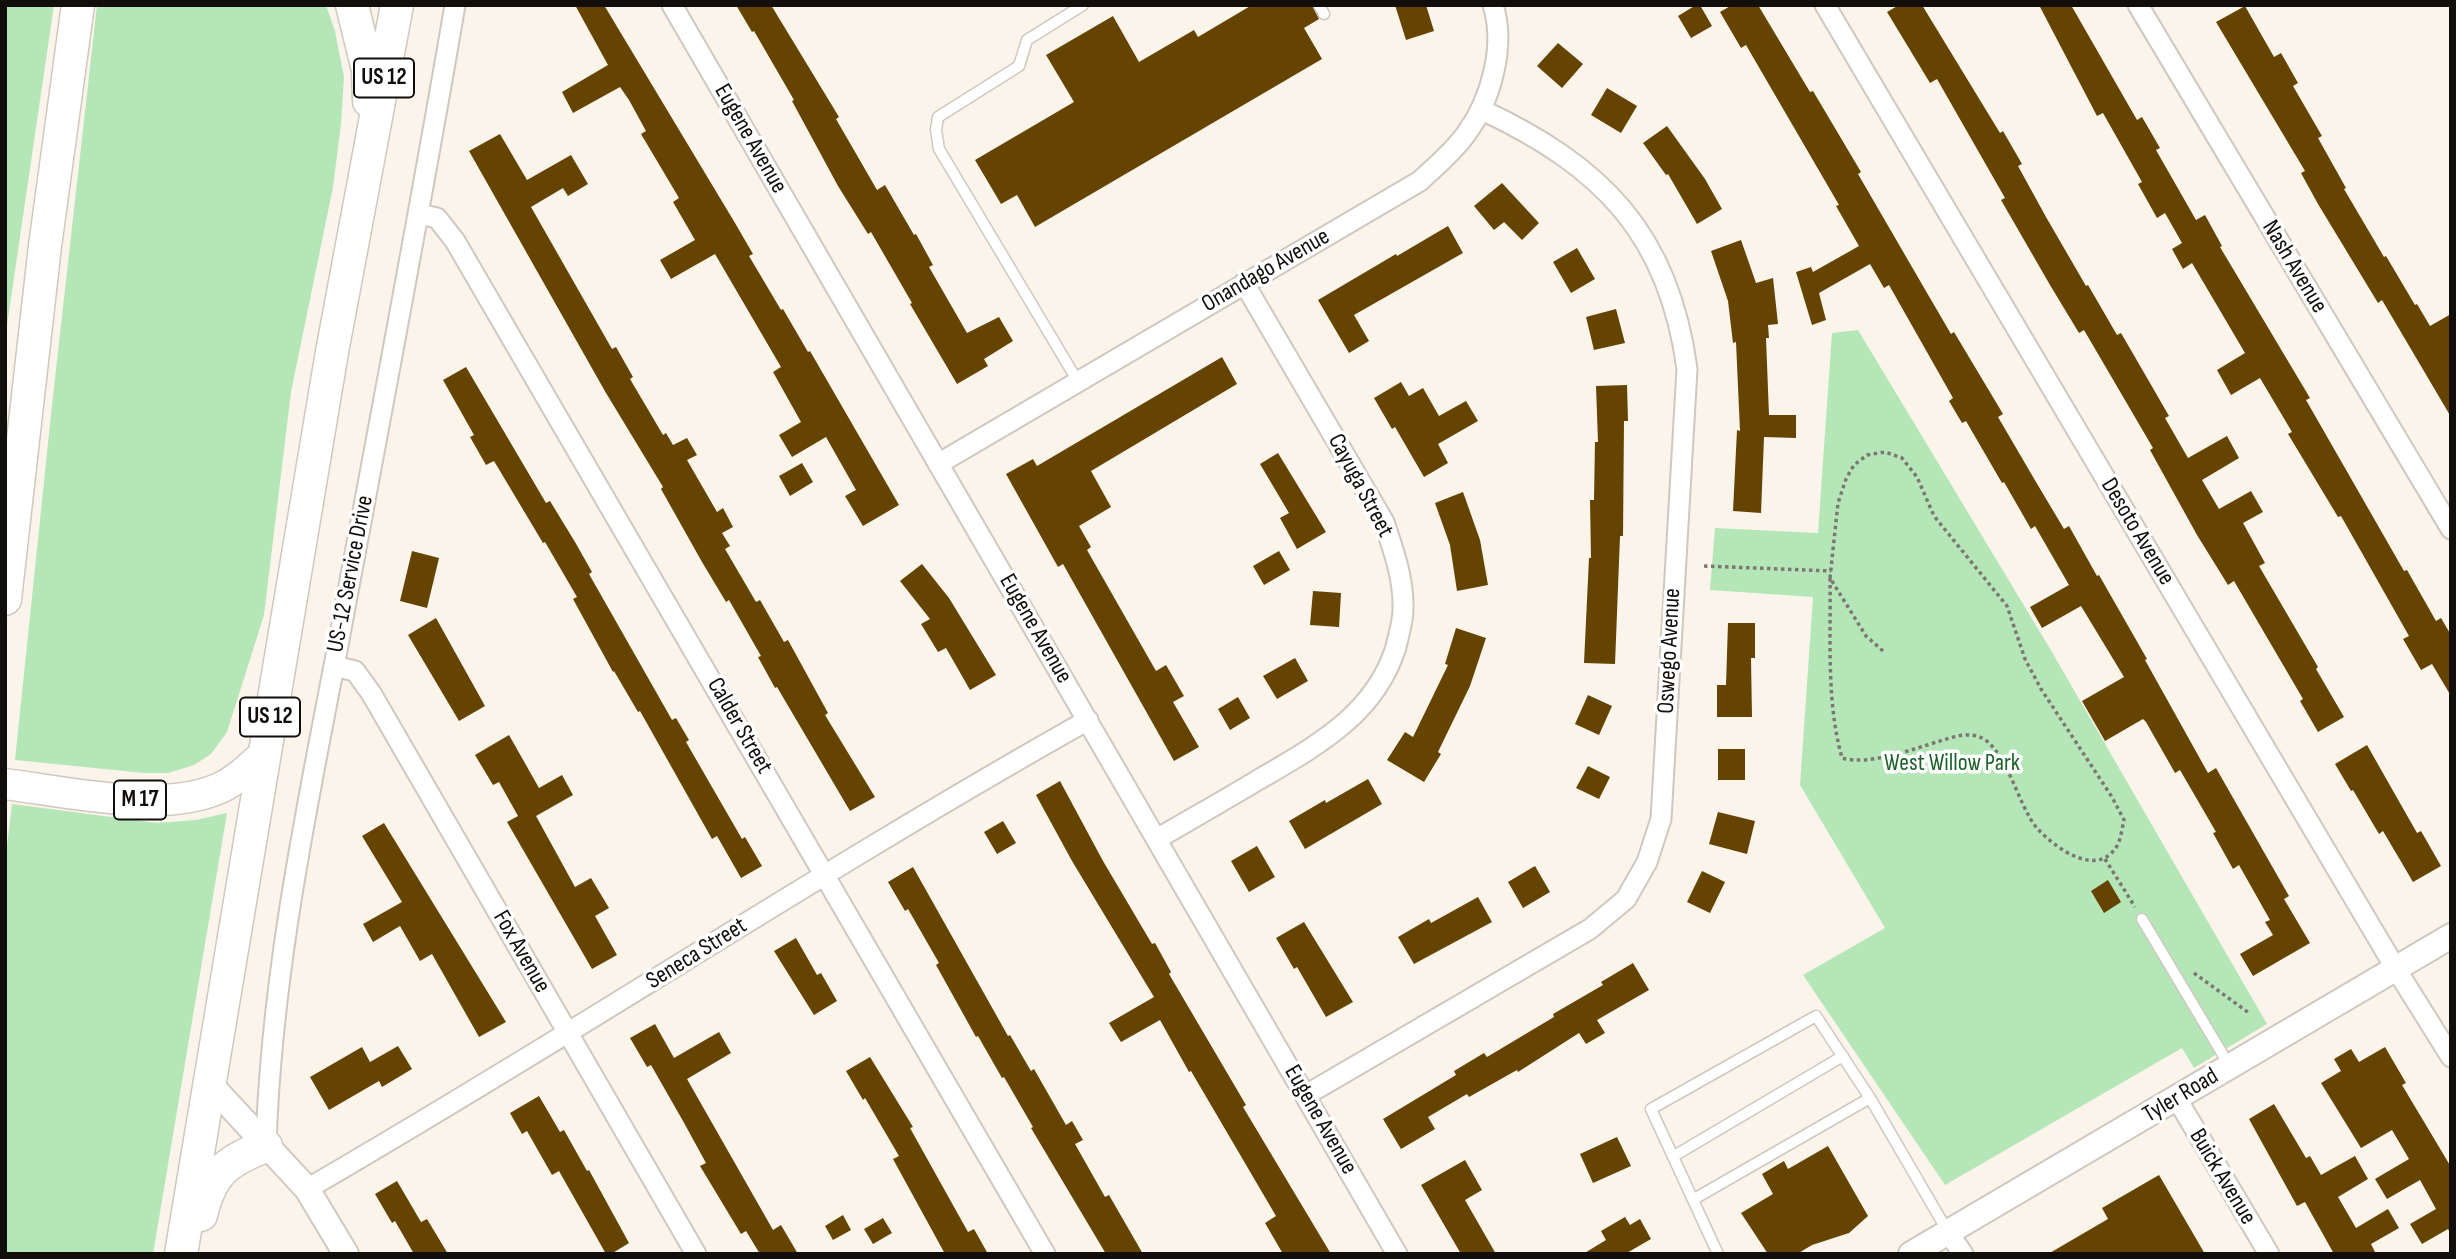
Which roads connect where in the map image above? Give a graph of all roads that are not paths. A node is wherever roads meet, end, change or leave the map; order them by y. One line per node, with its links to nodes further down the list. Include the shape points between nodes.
1 (78, 5): 17 (highway)
2 (352, 5): 11 (highway, via 368,70)
3 (397, 5): 11 (highway, US 12 / US 12)
4 (456, 5): 12 (street, US-12 Service Drive)
5 (672, 5): 15 (street, Eugene Avenue)
6 (1083, 5): 14 (lane, via 1027,40 1019,66 938,117 936,130 939,149)
7 (1493, 5): 10 (street, Onandago Avenue, via 1498,19 1496,61)
8 (1825, 5): 26 (street, Desoto Avenue)
9 (2138, 5): 16 (street, Nash Avenue)
10 (1482, 110): 13 (street, Onandago Avenue, via 1465,136 1420,181); 32 (street, Oswego Avenue, via 1545,142 1610,194 1654,255 1682,330 1687,369 1661,819 1647,862 1626,898 1590,929)
11 (371, 151): 20 (highway, US 12 / US 12)
12 (419, 214): 18 (street, US-12 Service Drive); 23 (street, Calder Street, via 437,218 456,241)
13 (1244, 283): 14 (street, Onandago Avenue); 22 (street, Cayuga Street, via 1384,522 1398,563 1404,605 1401,629 1385,676 1346,724)
14 (1077, 380): 15 (street, Onandago Avenue)
15 (938, 464): 19 (street, Eugene Avenue)
16 (2451, 529)
17 (5, 598)
18 (334, 666): 27 (street, Fox Avenue, via 348,668 361,678); 35 (street, US-12 Service Drive, via 284,944 268,1093)
19 (1088, 720): 22 (street, Eugene Avenue); 23 (street, Seneca Street)
20 (263, 755): 21 (main road, M 17, via 221,788 173,800); 31 (highway, US 12 / US 12)
21 (5, 784)
22 (1157, 839): 32 (street, Eugene Avenue)
23 (825, 873): 27 (street, Seneca Street); 44 (street, Calder Street)
24 (2142, 919): 30 (lane)
25 (2451, 936): 26 (street, Tyler Road)
26 (2396, 969): 29 (street, Desoto Avenue); 30 (street, Tyler Road)
27 (568, 1033): 37 (street, Seneca Street); 43 (street, Fox Avenue)
28 (1843, 1056): 33 (lane); 36 (lane); 36 (lane, via 1816,1016 1651,1109)
29 (2451, 1058)
30 (2230, 1067): 34 (street, Tyler Road)
31 (208, 1082): 35 (street); 40 (highway, US 12 / US 12)
32 (1306, 1095): 45 (street, Eugene Avenue)
33 (1870, 1098): 38 (lane); 39 (lane)
34 (2177, 1099): 39 (street, Tyler Road); 49 (street, Buick Avenue)
35 (272, 1152): 37 (street); 41 (highway, via 227,1165 211,1184)
36 (1674, 1156): 38 (lane)
37 (307, 1189): 42 (street)
38 (1694, 1199): 46 (lane)
39 (1948, 1232): 47 (street, Tyler Road); 48 (street)
40 (181, 1254)
41 (194, 1254)
42 (346, 1254)
43 (696, 1254)
44 (1045, 1254)
45 (1397, 1254)
46 (1718, 1254)
47 (1911, 1254)
48 (1963, 1254)
49 (2269, 1254)

